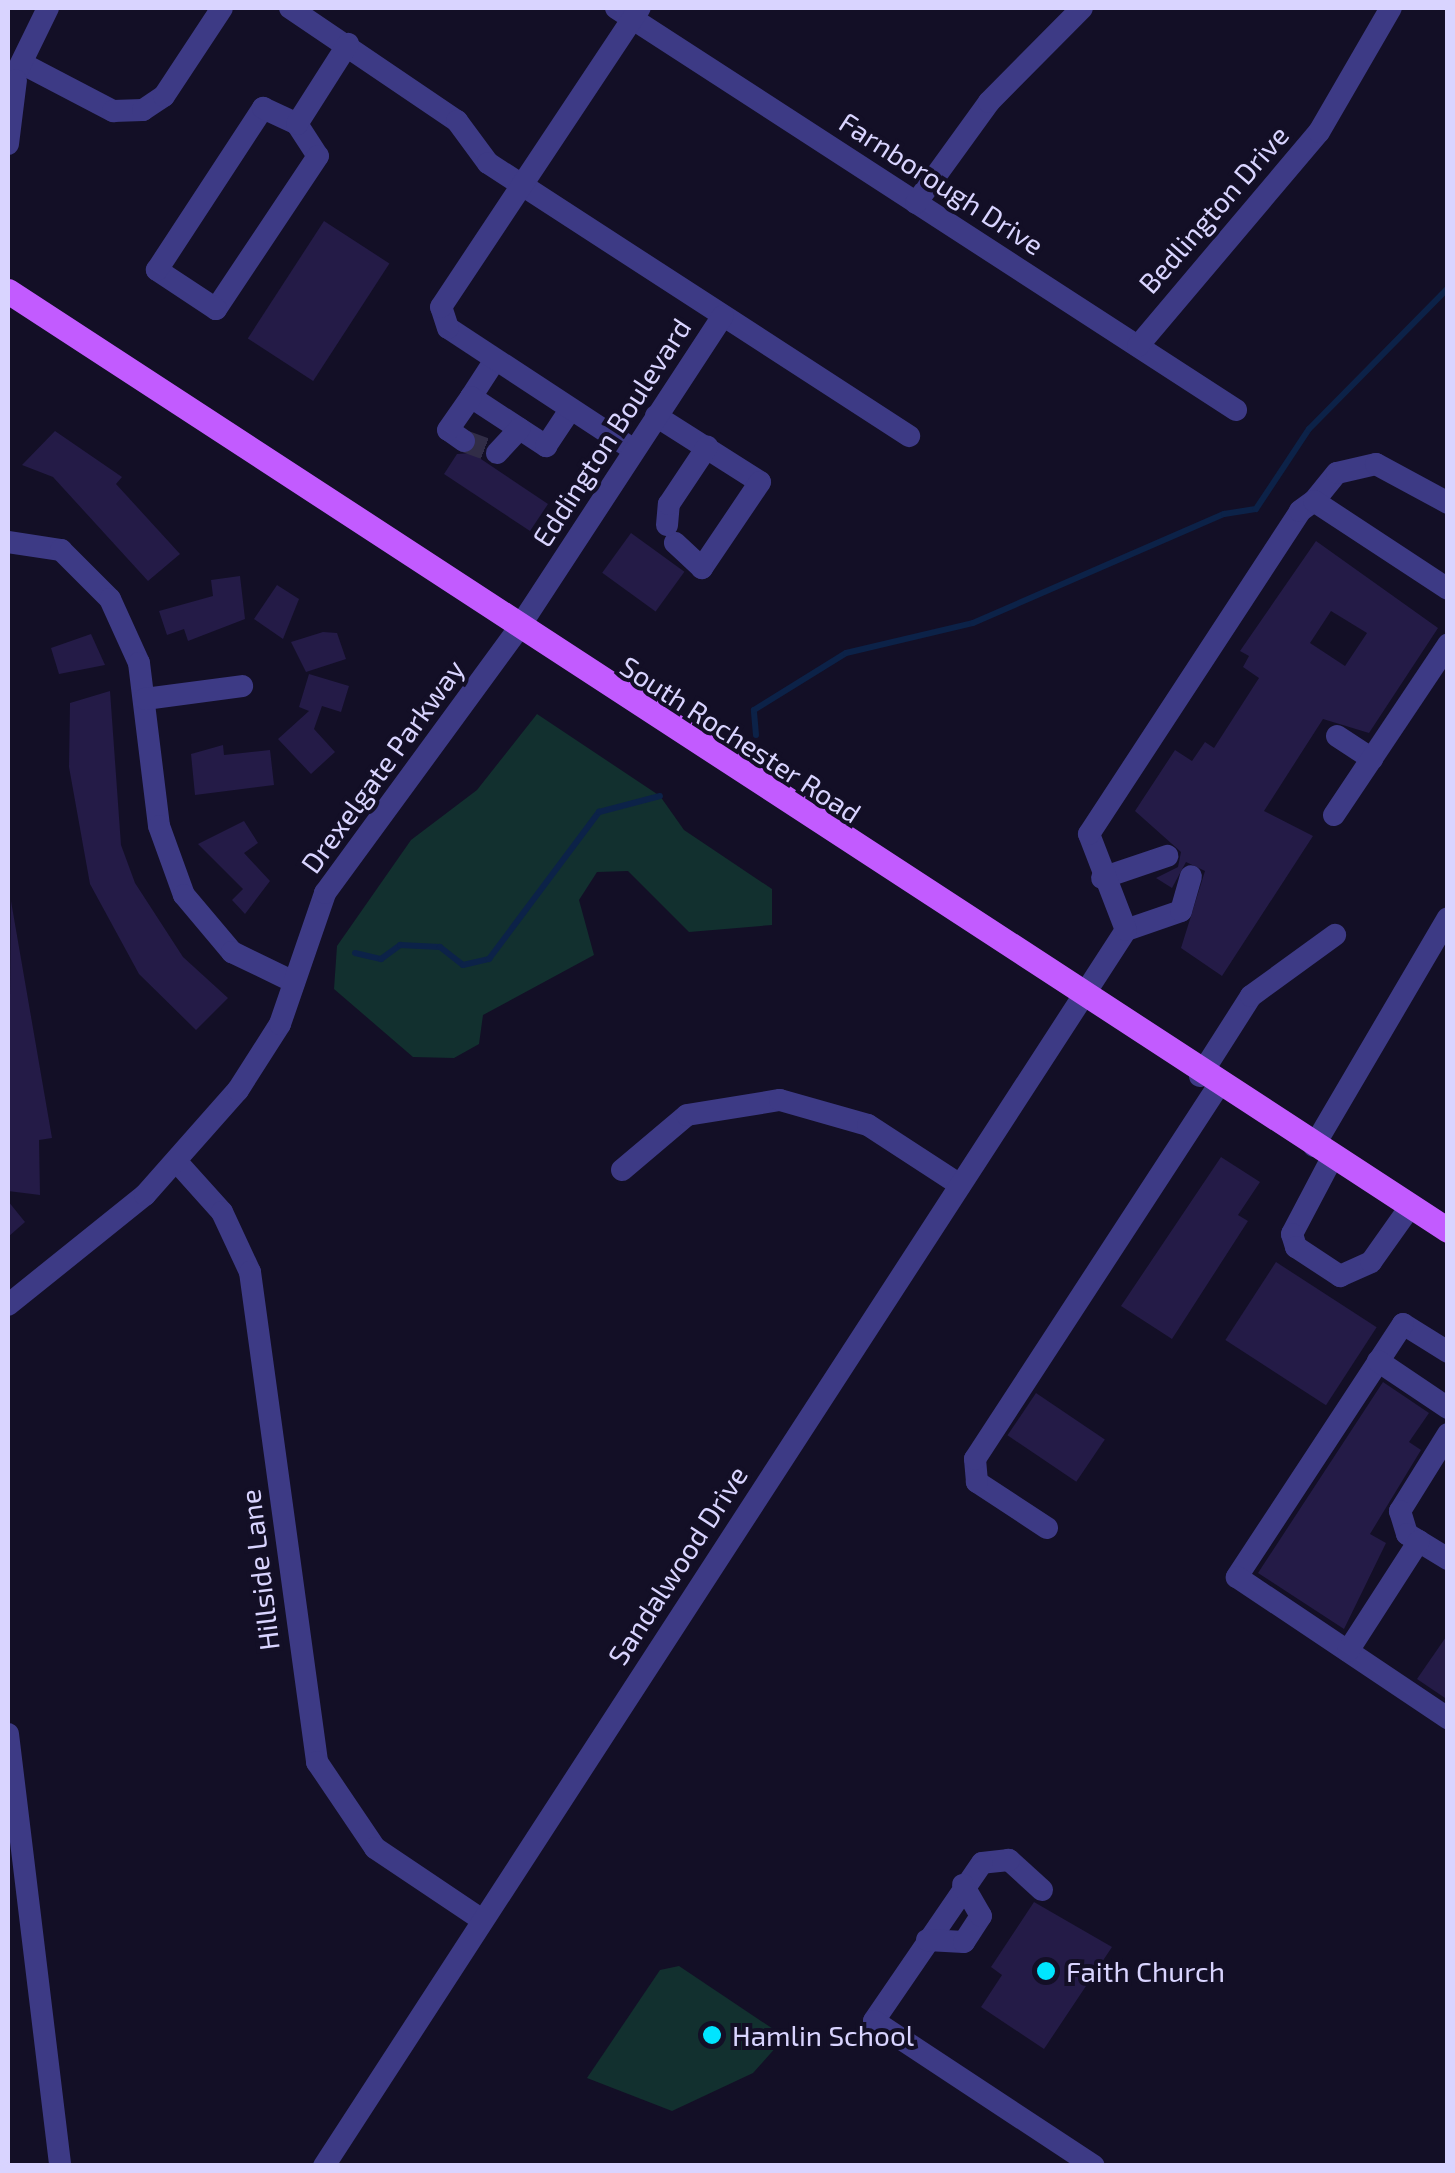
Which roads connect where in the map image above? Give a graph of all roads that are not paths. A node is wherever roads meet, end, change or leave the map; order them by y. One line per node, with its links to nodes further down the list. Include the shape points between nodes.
1 (48, 8): 8 (street)
2 (222, 8): 8 (street, via 164,96 144,110 113,111)
3 (290, 8): 7 (street, Eddington Boulevard)
4 (1082, 8): 12 (street, via 989,102)
5 (1392, 8): 15 (street, Bedlington Drive, via 1319,132)
6 (630, 11): 11 (street); 12 (street, Farnborough Drive)
7 (348, 44): 9 (street); 11 (street, Eddington Boulevard, via 458,120 488,163)
8 (13, 77): 10 (street)
9 (297, 124): 9 (street, via 262,108 157,270 216,309 318,156)
10 (8, 144)
11 (524, 186): 14 (street, Eddington Boulevard); 16 (street, via 441,307 448,328)
12 (916, 203): 15 (street, Farnborough Drive)
13 (8, 290): 31 (main road, South Rochester Road)
14 (723, 316): 20 (street, Eddington Boulevard); 22 (street)
15 (1138, 346): 19 (street, Farnborough Drive)
16 (495, 360): 17 (street); 18 (street)
17 (470, 397): 21 (street); 23 (street, via 448,430)
18 (570, 410): 21 (street, via 546,446); 25 (street)
19 (1236, 410)
20 (656, 416): 24 (street); 25 (street, Eddington Boulevard)
21 (519, 428): 26 (street)
22 (909, 436)
23 (464, 441)
24 (707, 447): 24 (street, via 760,482 702,568 671,534 669,504)
25 (634, 450): 31 (street, Eddington Boulevard)
26 (497, 453)
27 (1314, 501): 28 (street, via 1338,473 1376,464); 30 (street); 40 (street, via 1089,834)
28 (1448, 503)
29 (8, 542): 34 (street, via 52,545 98,584 129,630)
30 (1448, 589)
31 (518, 629): 44 (street, Drexelgate Parkway, via 332,881); 45 (main road, South Rochester Road)
32 (1448, 644): 36 (street)
33 (242, 686): 34 (street)
34 (145, 699): 44 (street, via 159,826 184,895 232,952)
35 (1337, 736): 36 (street)
36 (1372, 759): 37 (street)
37 (1334, 815)
38 (1167, 856): 40 (street)
39 (1191, 876): 42 (street, via 1182,911)
40 (1102, 878): 42 (street)
41 (1448, 918): 47 (street)
42 (1126, 930): 45 (street, Sandalwood Drive)
43 (1335, 935): 46 (street, via 1251,996)
44 (294, 982): 48 (street, Drexelgate Parkway, via 263,1054)
45 (1083, 998): 46 (main road, South Rochester Road); 50 (street, Sandalwood Drive)
46 (1209, 1081): 47 (main road, South Rochester Road); 58 (street, via 976,1459 976,1482)
47 (1323, 1152): 51 (main road, South Rochester Road); 51 (street, via 1292,1234 1296,1247 1340,1276 1371,1262)
48 (178, 1162): 53 (street, Drexelgate Parkway); 66 (street, Hillside Lane, via 222,1212 250,1272 317,1762 375,1848)
49 (622, 1170): 50 (street, via 687,1115 780,1100 868,1125)
50 (960, 1185): 66 (street, Sandalwood Drive)
51 (1410, 1207): 52 (main road, South Rochester Road)
52 (1448, 1230)
53 (8, 1305)
54 (1448, 1352): 55 (street, via 1403,1324)
55 (1378, 1360): 56 (street); 61 (street, via 1237,1576)
56 (1448, 1408)
57 (1448, 1434): 59 (street, via 1400,1511)
58 (1047, 1528)
59 (1419, 1540): 60 (street); 61 (street)
60 (1445, 1551)
61 (1348, 1651): 62 (street)
62 (1448, 1718)
63 (8, 1734): 68 (street)
64 (963, 1885): 65 (street, via 982,1863 1009,1860); 67 (street); 67 (street, via 981,1916 964,1942)
65 (1042, 1890)
66 (482, 1920): 69 (street, Sandalwood Drive)
67 (926, 1940): 70 (street, via 874,2021)
68 (60, 2166)
69 (324, 2166)
70 (1094, 2166)

